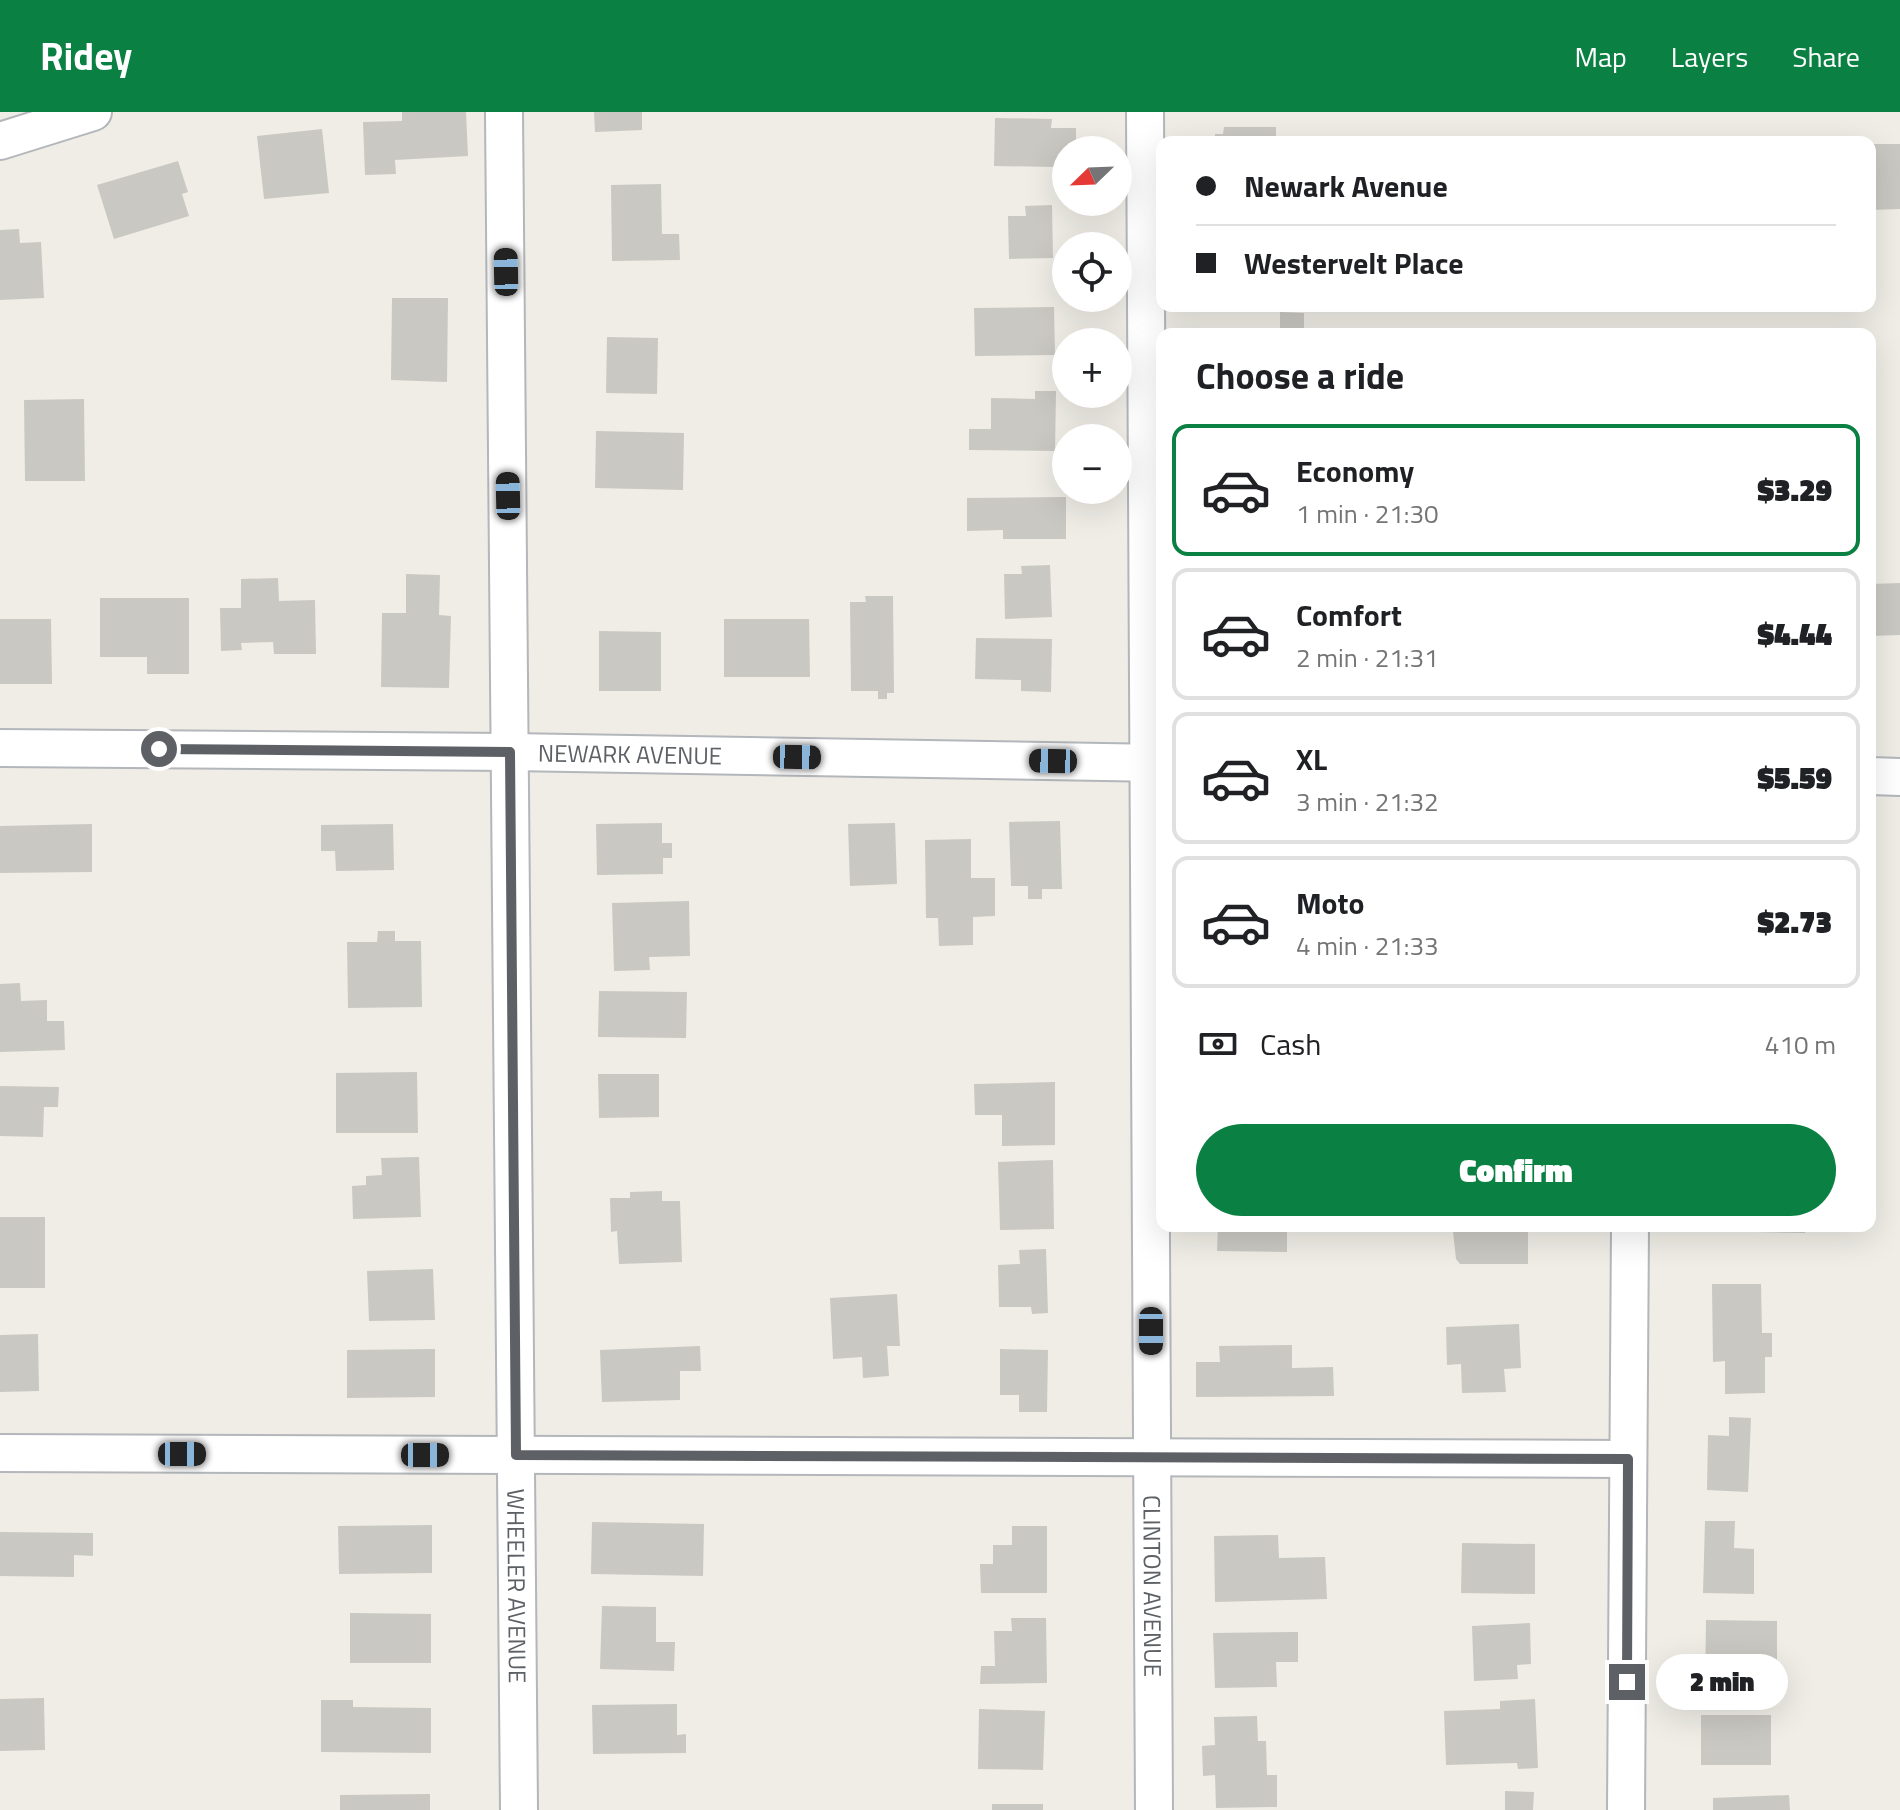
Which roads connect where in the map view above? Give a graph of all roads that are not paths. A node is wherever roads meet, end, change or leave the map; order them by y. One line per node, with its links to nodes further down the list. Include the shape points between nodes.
1 (93, 112): 4 (street)
2 (504, 112): 6 (street, WHEELER AVENUE)
3 (1145, 112): 7 (street, CLINTON AVENUE)
4 (0, 141)
5 (0, 748): 6 (street, NEWARK AVENUE)
6 (510, 752): 7 (street, NEWARK AVENUE); 12 (street, WHEELER AVENUE)
7 (1155, 763): 13 (street, CLINTON AVENUE)
8 (1876, 776): 9 (street)
9 (1900, 777)
10 (1630, 1232): 14 (street)
11 (0, 1453): 12 (street)
12 (516, 1455): 13 (street); 15 (street, WHEELER AVENUE)
13 (1152, 1457): 14 (street); 16 (street, CLINTON AVENUE)
14 (1628, 1459): 17 (street)
15 (519, 1810)
16 (1154, 1810)
17 (1626, 1810)

